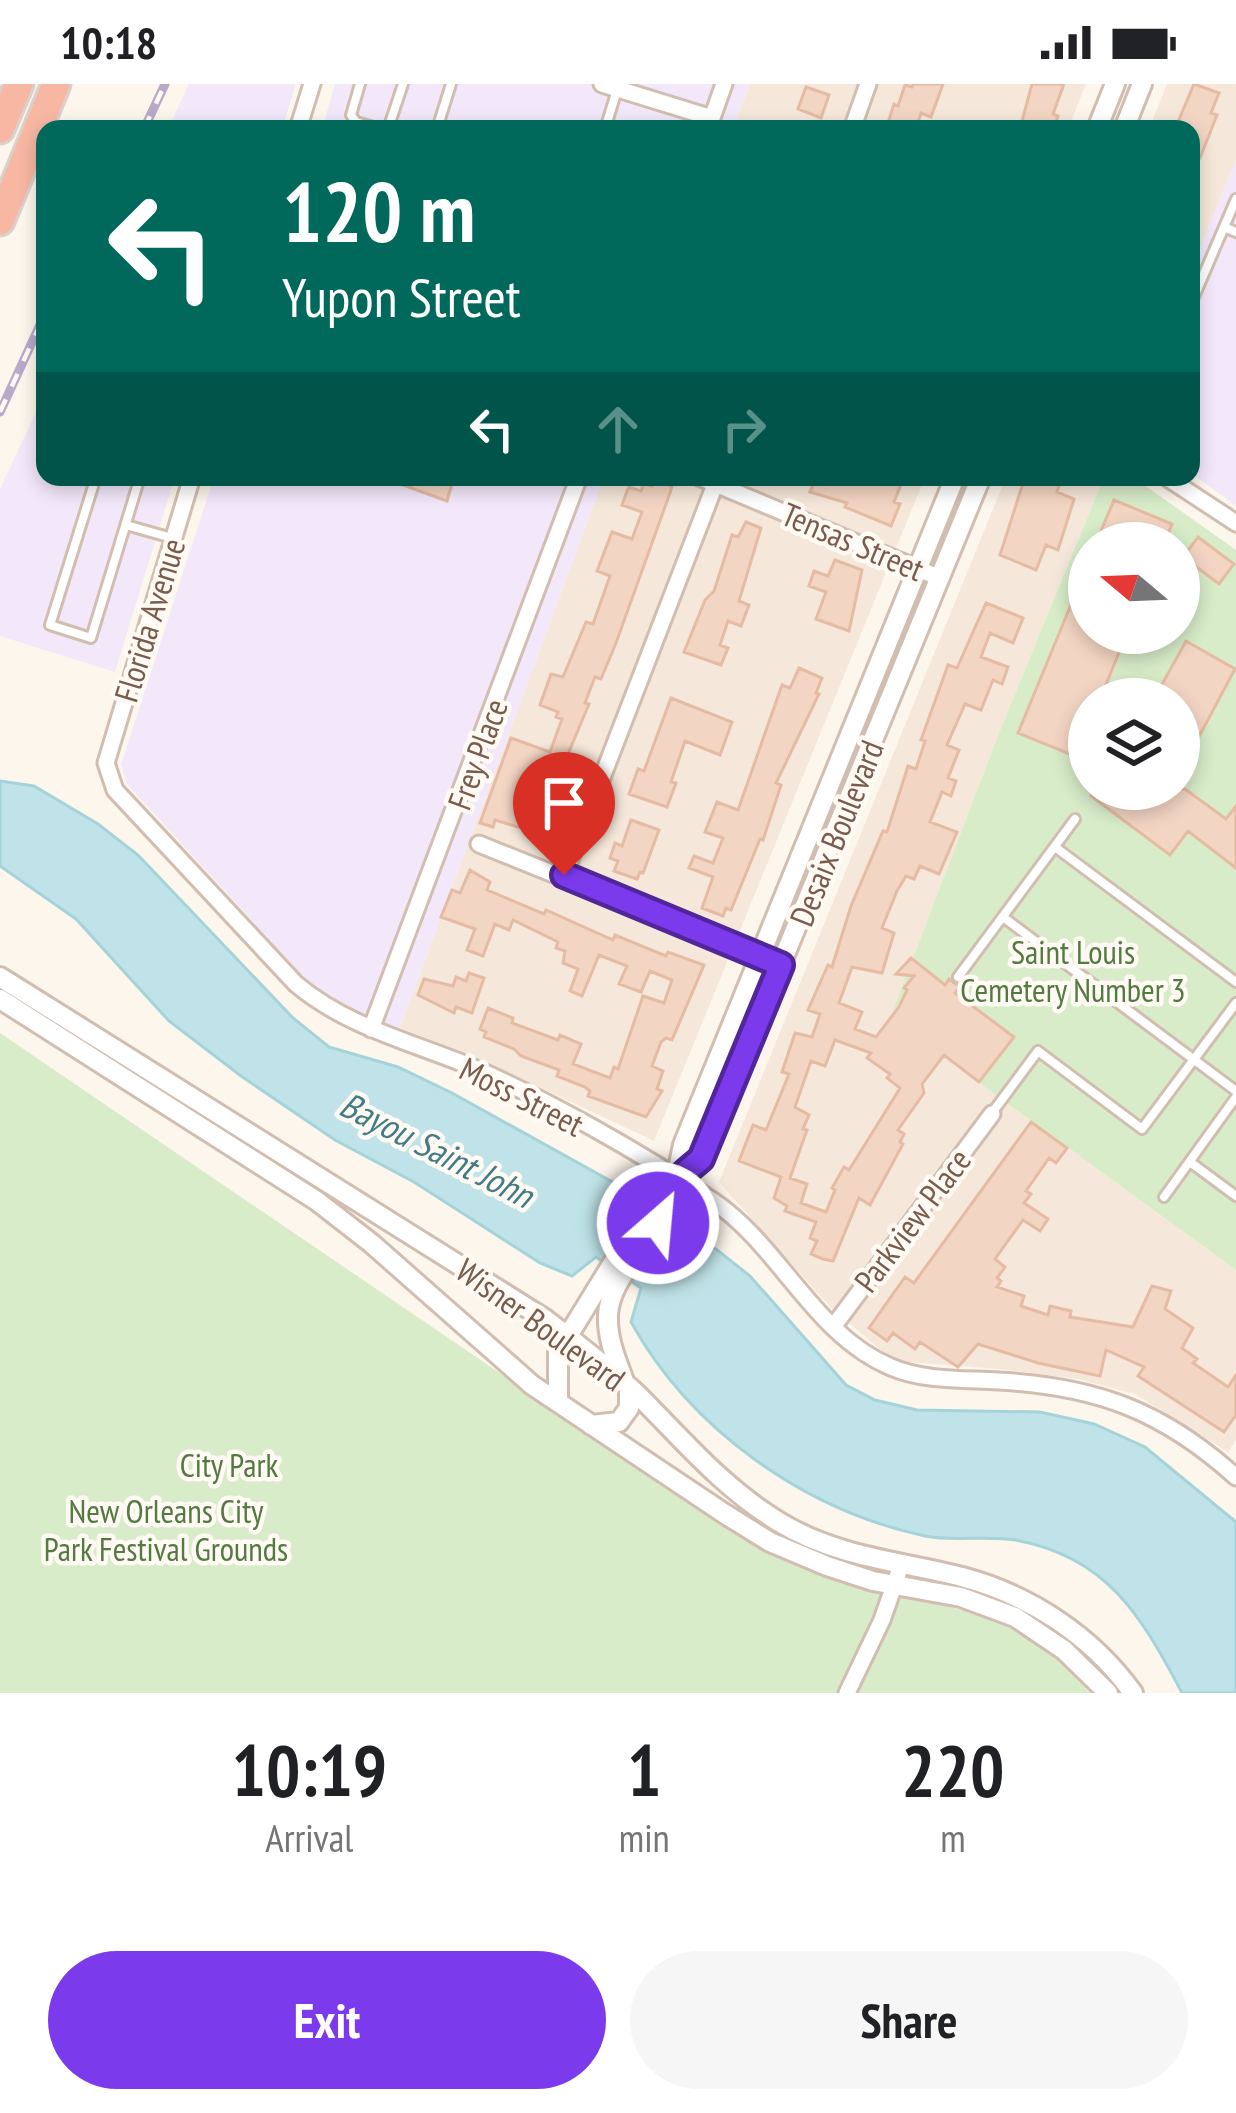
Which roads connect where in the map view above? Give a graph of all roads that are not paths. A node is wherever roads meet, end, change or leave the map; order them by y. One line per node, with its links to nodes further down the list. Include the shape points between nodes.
1 (19, 84): 23 (highway)
2 (56, 84): 12 (highway)
3 (312, 84): 13 (street)
4 (360, 84): 14 (lane)
5 (403, 84): 15 (lane)
6 (451, 84): 16 (lane)
7 (724, 84): 19 (street)
8 (868, 84): 20 (street)
9 (1115, 84): 21 (street)
10 (1142, 84): 22 (street)
11 (610, 86): 17 (lane); 18 (street)
12 (41, 120)
13 (301, 120)
14 (355, 120)
15 (391, 120)
16 (440, 120)
17 (606, 120)
18 (699, 120)
19 (711, 120)
20 (854, 120)
21 (1101, 120)
22 (1128, 120)
23 (0, 129)
24 (36, 133): 26 (highway)
25 (1236, 199): 27 (lane)
26 (0, 220)
27 (1224, 227): 28 (lane); 29 (lane)
28 (1236, 232)
29 (1200, 283)
30 (93, 486): 40 (lane, via 50,625 91,638)
31 (137, 486): 40 (lane)
32 (189, 486): 41 (street, Florida Avenue)
33 (576, 486): 57 (street, Frey Place)
34 (708, 486): 48 (street)
35 (727, 486): 42 (street, Tensas Street)
36 (951, 486): 42 (street, Desaix Boulevard)
37 (977, 486): 43 (street, Desaix Boulevard)
38 (1180, 486): 39 (street)
39 (1236, 523)
40 (126, 525): 41 (lane)
41 (173, 538): 44 (street, Florida Avenue)
42 (918, 568): 43 (street, Tensas Street); 50 (street, Desaix Boulevard)
43 (940, 578): 51 (street, Desaix Boulevard)
44 (106, 763): 57 (street, Moss Street, via 115,790 296,984)
45 (1075, 819): 47 (lane)
46 (479, 844): 48 (street)
47 (1055, 847): 49 (lane); 54 (lane)
48 (564, 875): 50 (street)
49 (1003, 917): 53 (lane); 58 (lane)
50 (760, 957): 51 (street); 62 (street, Desaix Boulevard)
51 (781, 965): 62 (street, Desaix Boulevard, via 701,1159)
52 (0, 977): 67 (street, Wisner Boulevard)
53 (958, 977)
54 (1236, 982)
55 (0, 999): 69 (street, Wisner Boulevard, via 317,1201)
56 (1236, 1004): 58 (lane)
57 (371, 1029): 62 (street, Moss Street, via 470,1066)
58 (1194, 1060): 59 (lane); 60 (lane, via 1142,1130 1037,1051)
59 (1236, 1094): 61 (lane)
60 (992, 1114): 66 (street, Parkview Place)
61 (1190, 1162): 63 (lane); 64 (lane)
62 (676, 1178): 65 (street, Desaix Boulevard); 66 (street, Moss Street, via 739,1221)
63 (1164, 1196)
64 (1236, 1196)
65 (617, 1272): 67 (street, Desaix Boulevard); 68 (street, Desaix Boulevard, via 609,1340)
66 (833, 1327): 71 (street, Moss Street, via 871,1357 911,1374 1108,1396 1155,1417)
67 (567, 1336): 68 (street, Wisner Boulevard); 69 (street, Desaix Boulevard, via 558,1352)
68 (627, 1385): 70 (street, via 629,1408 619,1422); 72 (street, Wisner Boulevard, via 694,1457 765,1513)
69 (558, 1402): 70 (street, Wisner Boulevard)
70 (591, 1425): 72 (street, Wisner Boulevard, via 770,1542 847,1574)
71 (1236, 1477)
72 (898, 1575): 73 (street); 74 (street, Wisner Boulevard, via 1015,1617); 75 (street, Wisner Boulevard, via 988,1585 1041,1610 1088,1644)
73 (847, 1693)
74 (1108, 1693)
75 (1133, 1693)

